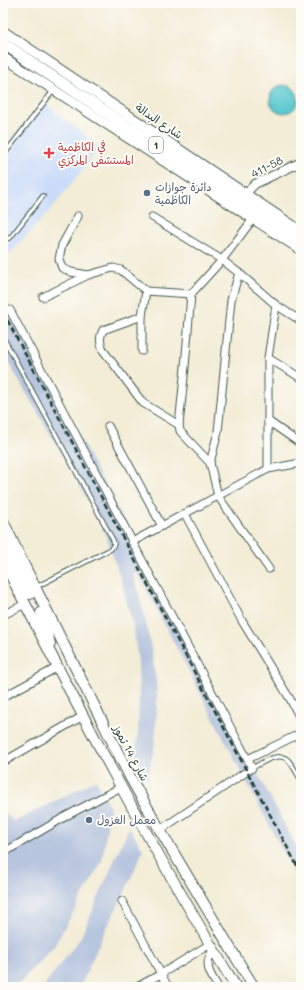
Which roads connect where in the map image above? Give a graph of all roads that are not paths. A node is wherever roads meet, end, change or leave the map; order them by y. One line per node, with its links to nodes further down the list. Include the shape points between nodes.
1 (3, 31): 7 (main road, شارع البدالة)
2 (3, 43): 11 (highway, 1)
3 (3, 57): 4 (main road)
4 (54, 90): 5 (lane); 11 (main road)
5 (3, 156)
6 (301, 162): 7 (street, 411-58, via 255,184)
7 (246, 194): 12 (main road, شارع البدالة)
8 (43, 196): 13 (lane, via 10,238)
9 (78, 216): 18 (street, via 62,245 59,259 62,268)
10 (152, 217): 16 (street)
11 (259, 218): 14 (highway, 1); 15 (main road); 16 (street)
12 (301, 231)
13 (3, 239)
14 (301, 241)
15 (301, 250)
16 (222, 260): 17 (street); 20 (street)
17 (239, 273): 22 (street); 34 (street, via 231,300 218,432)
18 (88, 275): 19 (street, via 113,268 120,270); 21 (street)
19 (146, 291): 20 (street); 24 (street)
20 (191, 294): 31 (street)
21 (43, 297)
22 (276, 304): 25 (street); 28 (street)
23 (10, 310): 42 (street)
24 (142, 316): 27 (street); 31 (street, via 103,330 100,336 103,350 143,403)
25 (301, 321)
26 (3, 337): 45 (lane, via 114,544 112,549)
27 (142, 351)
28 (268, 358): 29 (street); 30 (street)
29 (301, 378)
30 (268, 421): 33 (street); 36 (street)
31 (179, 425): 34 (street, via 180,431)
32 (108, 426): 40 (street)
33 (301, 444)
34 (210, 463): 37 (street)
35 (301, 463): 36 (street)
36 (268, 469): 37 (street)
37 (218, 496): 38 (street); 44 (street)
38 (184, 514): 40 (street); 52 (street, via 242,621)
39 (3, 521): 45 (main road, شارع 14 تموز)
40 (162, 526): 42 (street)
41 (3, 542): 48 (main road, via 43,618)
42 (132, 542): 54 (street)
43 (3, 560): 46 (main road)
44 (269, 568)
45 (35, 588): 59 (main road, شارع 14 تموز, via 118,755)
46 (25, 604): 47 (street); 48 (main road)
47 (3, 615)
48 (50, 652): 49 (main road)
49 (58, 667): 50 (street); 51 (main road)
50 (3, 697)
51 (83, 716): 55 (street); 58 (main road)
52 (301, 720)
53 (301, 733): 54 (street)
54 (248, 759): 56 (street)
55 (3, 762)
56 (252, 768): 57 (lane, via 279,756 284,757 289,760); 59 (street)
57 (301, 780)
58 (121, 787): 60 (street); 62 (main road)
59 (160, 830): 68 (main road, شارع 14 تموز)
60 (3, 853)
61 (122, 901): 63 (street)
62 (211, 947): 63 (street); 66 (street, via 208,964 210,975); 67 (main road)
63 (161, 974): 64 (street); 65 (street)
64 (137, 987)
65 (168, 987)
66 (218, 987)
67 (236, 987)
68 (254, 987)

